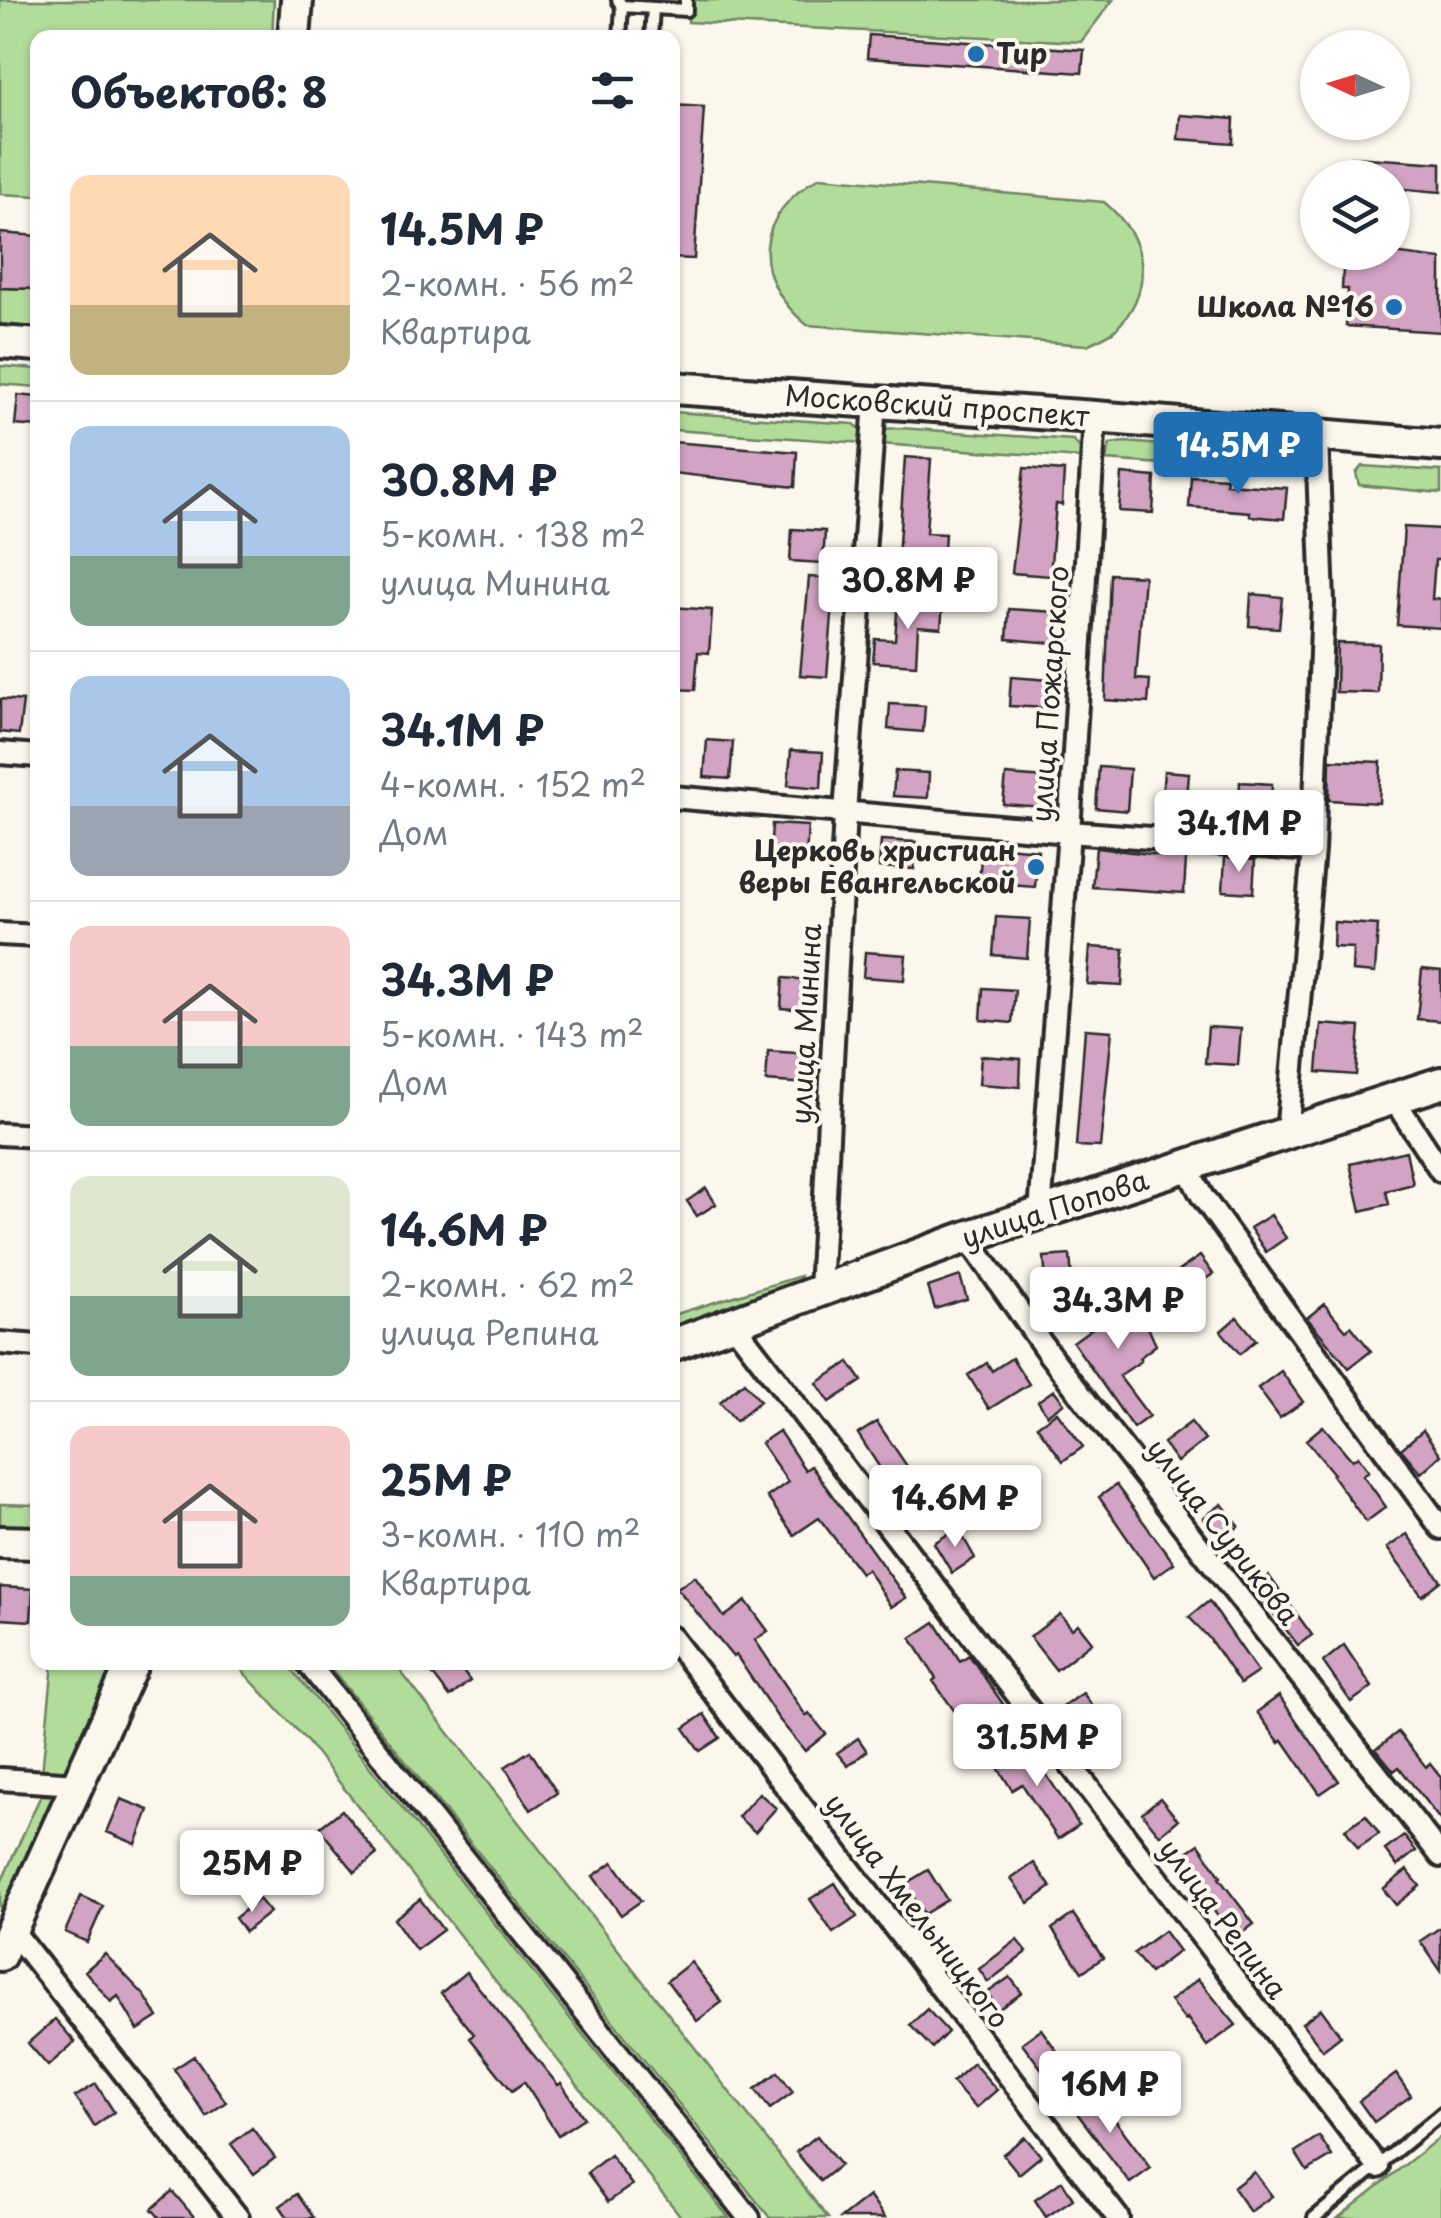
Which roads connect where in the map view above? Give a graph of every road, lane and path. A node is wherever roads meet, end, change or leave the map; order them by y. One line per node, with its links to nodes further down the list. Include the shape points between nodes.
1 (297, 0): 5 (street)
2 (686, 0): 4 (lane, via 686,10)
3 (620, 3): 4 (lane); 6 (lane)
4 (653, 8): 7 (lane)
5 (295, 30)
6 (620, 30)
7 (652, 30)
8 (0, 342): 9 (street)
9 (30, 344)
10 (680, 389): 11 (street, Московский проспект)
11 (875, 402): 12 (street, Московский проспект); 18 (street, улица Минина)
12 (1094, 417): 13 (street, Московский проспект); 19 (street, улица Пожарского)
13 (1318, 436): 14 (street, Московский проспект); 20 (street, via 1323,603)
14 (1441, 446)
15 (0, 753): 16 (street)
16 (30, 755)
17 (680, 798): 18 (street)
18 (845, 813): 19 (street); 32 (street, улица Минина)
19 (1069, 832): 20 (street); 30 (street, улица Пожарского)
20 (1314, 850): 25 (street)
21 (0, 934): 22 (street)
22 (30, 936)
23 (1441, 1082): 24 (street, улица Попова)
24 (1393, 1098): 25 (street, улица Попова); 29 (street)
25 (1287, 1133): 28 (street, улица Попова)
26 (0, 1134): 27 (street)
27 (30, 1136)
28 (1186, 1166): 30 (street, улица Попова); 37 (street)
29 (1441, 1171)
30 (1040, 1213): 31 (street, улица Попова)
31 (968, 1237): 32 (street, улица Попова); 45 (street, улица Сурикова, via 1048,1354)
32 (820, 1291): 33 (street, улица Попова)
33 (733, 1323): 34 (street, улица Попова); 48 (street, улица Репина)
34 (680, 1342)
35 (0, 1343): 36 (street)
36 (30, 1345)
37 (1441, 1528)
38 (0, 1542): 39 (street)
39 (30, 1543)
40 (680, 1648): 51 (street, улица Хмельницкого)
41 (129, 1670): 44 (street)
42 (313, 1670): 50 (street)
43 (0, 1779): 44 (street)
44 (77, 1784): 46 (street)
45 (1441, 1856)
46 (6, 1942): 49 (street)
47 (1441, 2114): 48 (lane)
48 (1378, 2167): 52 (lane)
49 (238, 2218)
50 (749, 2218)
51 (1118, 2218)
52 (1314, 2218)

